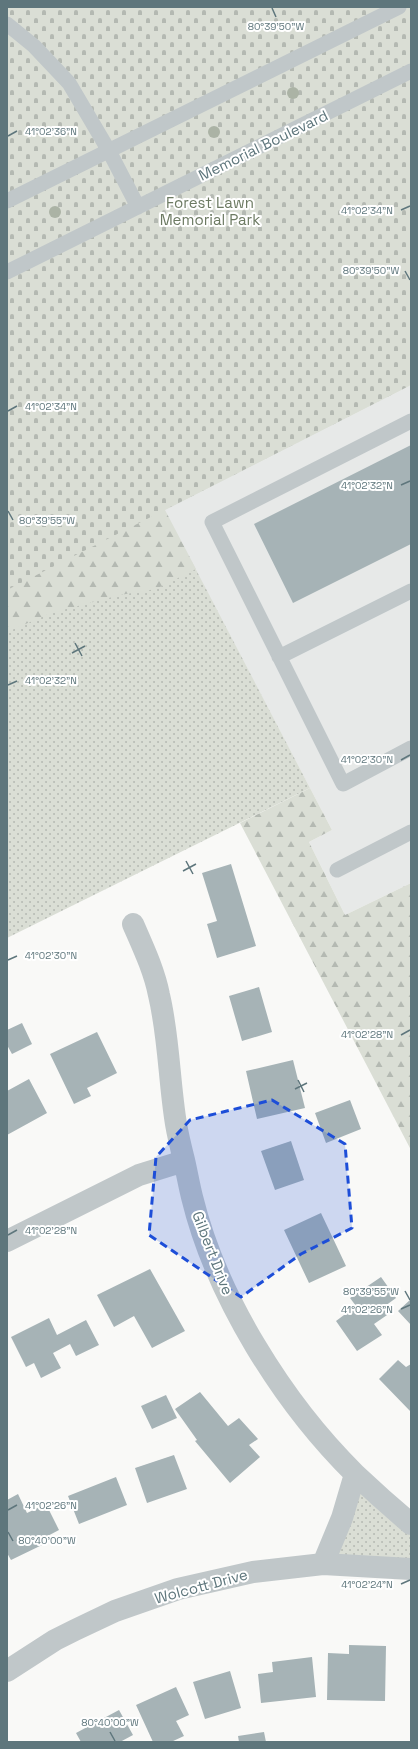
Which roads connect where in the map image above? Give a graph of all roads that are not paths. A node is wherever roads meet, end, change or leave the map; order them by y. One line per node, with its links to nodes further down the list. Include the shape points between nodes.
1 (399, 7): 4 (lane)
2 (7, 24): 4 (lane, via 34,46 69,83)
3 (411, 71): 6 (lane, Memorial Boulevard)
4 (109, 151): 5 (lane); 6 (lane)
5 (7, 201)
6 (138, 207): 7 (lane, Memorial Boulevard)
7 (7, 272)
8 (411, 421): 10 (lane, via 212,522)
9 (411, 591): 10 (lane)
10 (279, 657): 11 (lane, via 342,784)
11 (411, 748)
12 (411, 832): 13 (lane)
13 (337, 870)
14 (133, 924): 15 (street, Gilbert Drive, via 152,968 159,995 166,1031 176,1124)
15 (184, 1161): 16 (street, via 139,1175); 17 (street, Gilbert Drive, via 205,1240 220,1279 244,1326 292,1401)
16 (7, 1241)
17 (355, 1474): 18 (street, Gilbert Drive); 19 (street, via 342,1518)
18 (411, 1524)
19 (323, 1564): 20 (street, Wolcott Drive); 21 (street, Wolcott Drive, via 253,1572 178,1589 115,1611 75,1630)
20 (411, 1569)
21 (7, 1671)

